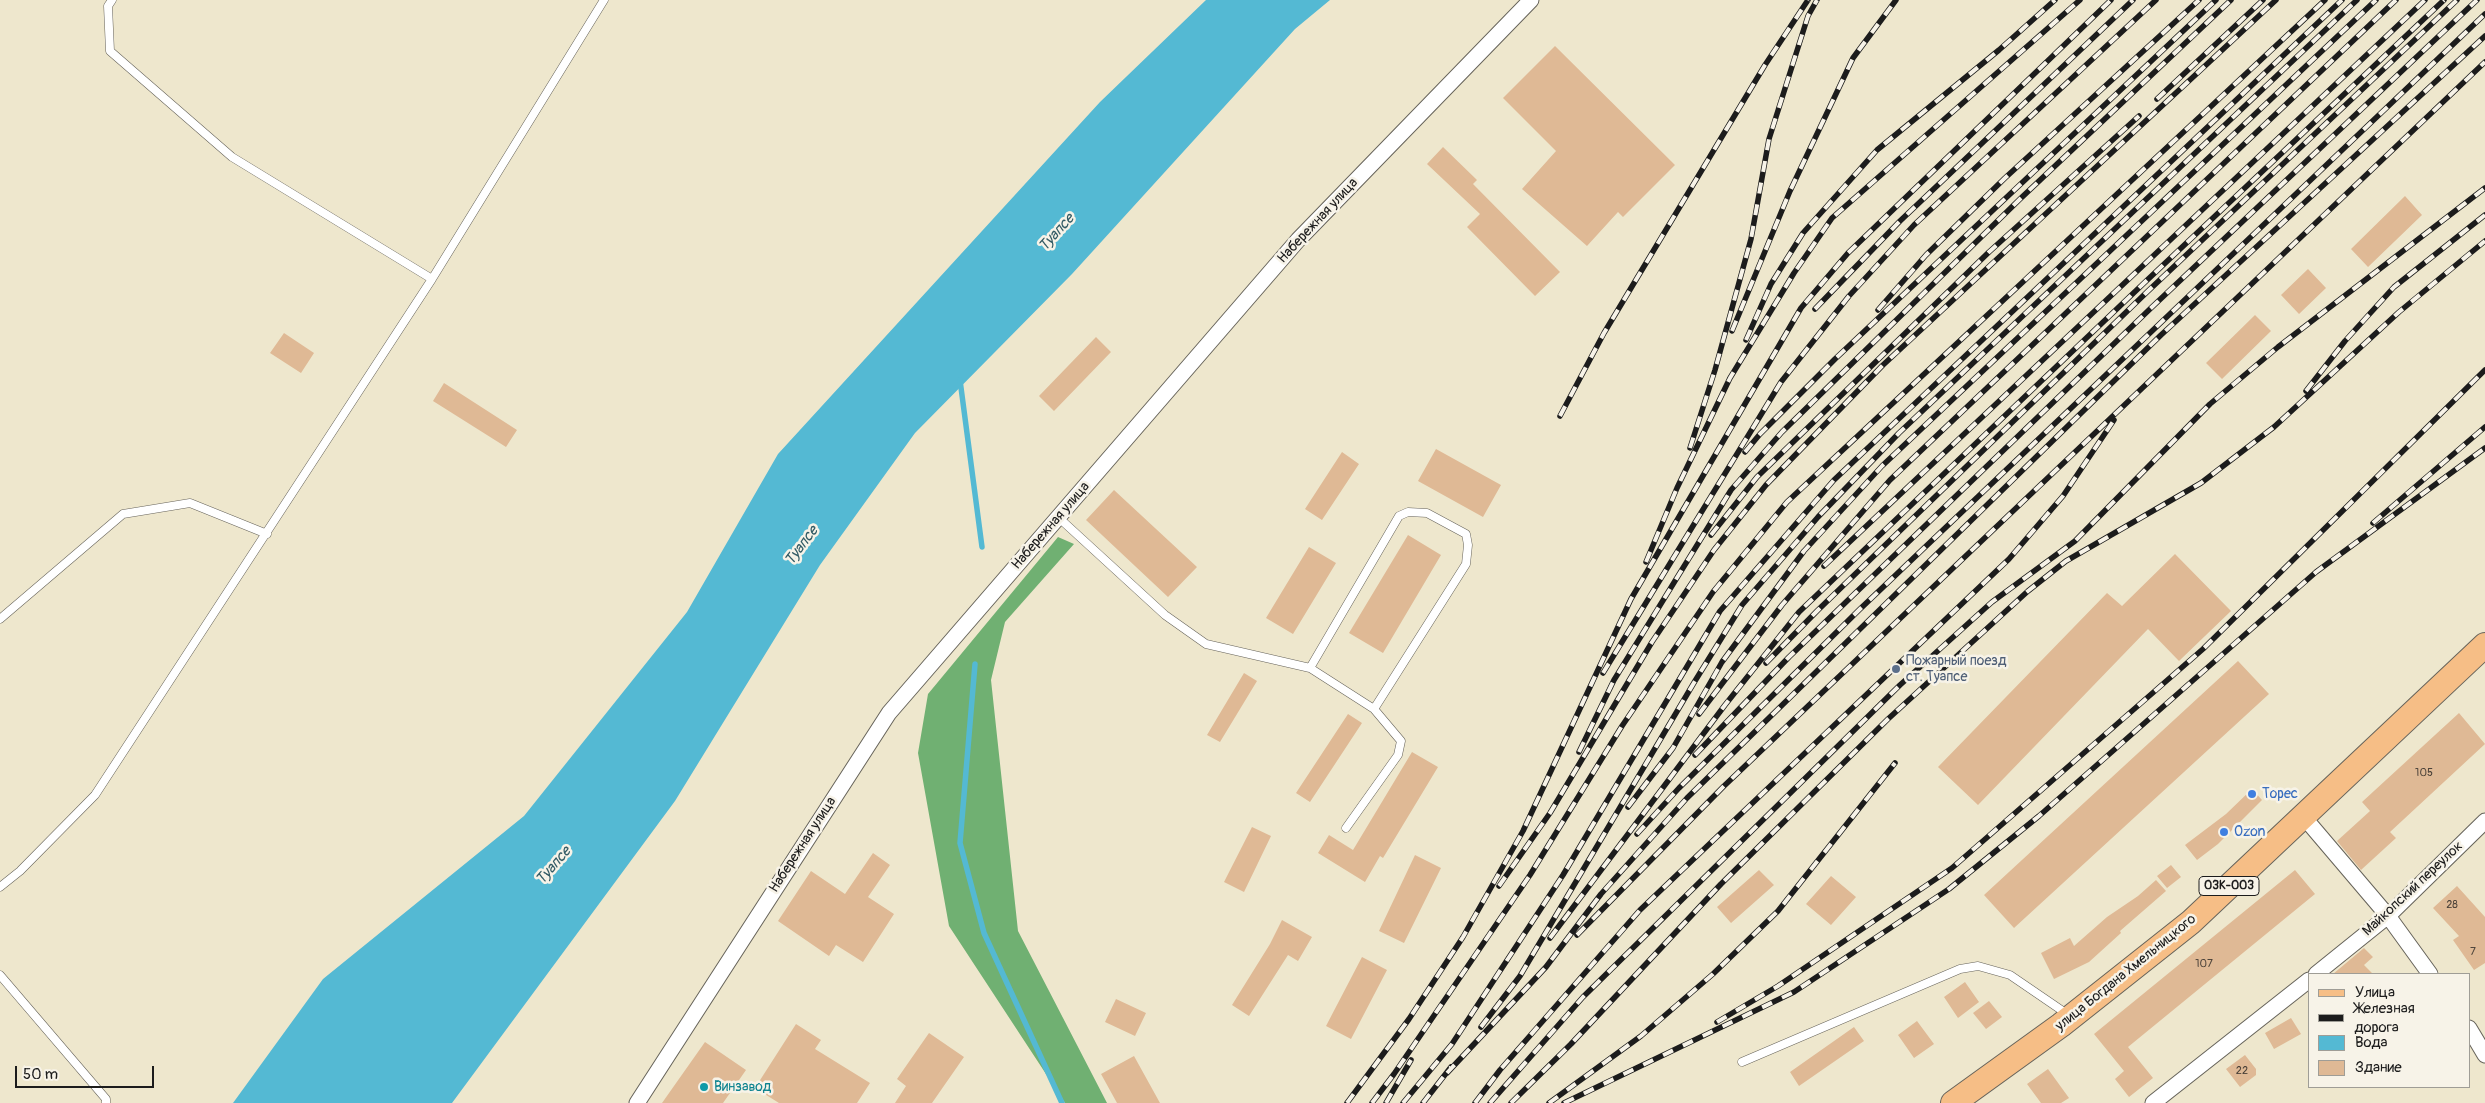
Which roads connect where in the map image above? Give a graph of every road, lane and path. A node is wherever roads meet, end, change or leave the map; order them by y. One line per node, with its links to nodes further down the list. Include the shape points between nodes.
1 (112, 0): 4 (lane, via 108,6 110,51 224,151)
2 (604, 0): 4 (lane)
3 (1531, 0): 5 (street, Набережная улица, via 1298,240)
4 (432, 279): 6 (lane)
5 (1058, 517): 9 (lane, via 1165,615 1206,644); 25 (street, Набережная улица, via 889,712)
6 (267, 534): 7 (lane, via 190,502 123,514); 14 (lane, via 95,795)
7 (0, 619)
8 (2485, 644): 11 (main road, улица Богдана Хмельницкого / 03К-003)
9 (1310, 668): 10 (lane); 10 (lane, via 1399,516 1408,512 1427,513 1466,534 1466,564)
10 (1374, 709): 13 (lane, via 1401,741 1398,755)
11 (2303, 816): 15 (street); 20 (main road, улица Богдана Хмельницкого / 03К-003, via 2191,922)
12 (2485, 821): 15 (street, Майкопский переулок)
13 (1346, 828)
14 (0, 887)
15 (2388, 916): 16 (street, Майкопский переулок); 17 (street)
16 (2317, 973)
17 (2429, 973)
18 (0, 975): 24 (lane, via 106,1099)
19 (2308, 981): 27 (street)
20 (2072, 1017): 23 (lane, via 2010,975 1978,966 1960,968); 26 (main road, улица Богдана Хмельницкого / 03К-003)
21 (2470, 1030): 22 (street)
22 (2485, 1055)
23 (1742, 1062)
24 (106, 1103)
25 (637, 1103)
26 (1953, 1103)
27 (2153, 1103)

